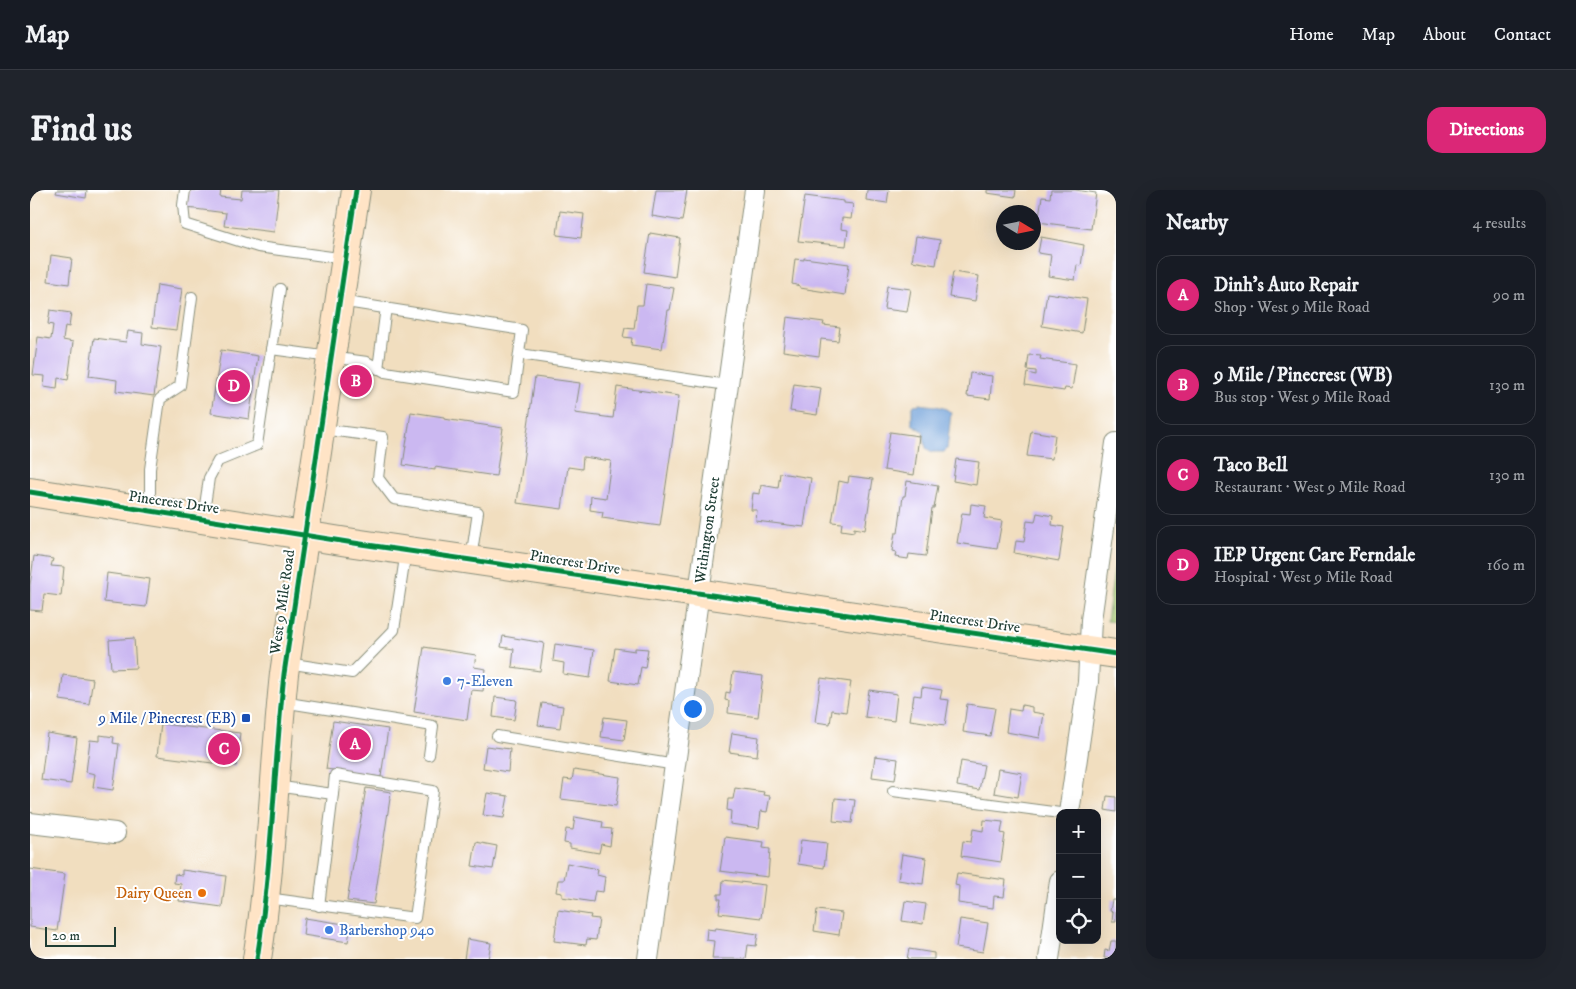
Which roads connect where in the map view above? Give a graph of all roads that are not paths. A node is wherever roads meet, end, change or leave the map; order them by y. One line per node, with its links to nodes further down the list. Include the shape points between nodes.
1 (185, 190): 4 (lane, via 185,224 258,247)
2 (356, 190): 4 (street, West 9 Mile Road)
3 (755, 190): 13 (street, Withington Street)
4 (346, 259): 7 (street, West 9 Mile Road)
5 (280, 289): 9 (lane)
6 (192, 297): 17 (lane, via 180,386 160,399 150,469)
7 (339, 301): 8 (lane); 11 (street, West 9 Mile Road)
8 (386, 308): 10 (lane, via 522,330); 12 (lane)
9 (271, 349): 11 (lane); 18 (lane, via 257,446 218,461 209,478)
10 (520, 354): 12 (lane, via 514,392); 13 (lane)
11 (331, 356): 12 (lane, via 366,362); 14 (street, West 9 Mile Road)
12 (378, 369)
13 (727, 385): 22 (street, Withington Street)
14 (320, 429): 19 (street, West 9 Mile Road); 21 (lane, via 383,437 378,478 394,500 478,512)
15 (1116, 443): 23 (street)
16 (30, 492): 17 (street, Pinecrest Drive)
17 (150, 512): 18 (street, Pinecrest Drive)
18 (202, 519): 19 (street, Pinecrest Drive)
19 (305, 535): 20 (street, Pinecrest Drive); 25 (street, West 9 Mile Road)
20 (406, 550): 21 (street, Pinecrest Drive); 25 (lane, via 394,630 352,673)
21 (471, 559): 22 (street, Pinecrest Drive)
22 (698, 593): 23 (street, Pinecrest Drive); 29 (street, Withington Street)
23 (1089, 650): 24 (street, Pinecrest Drive); 33 (street, via 1088,682)
24 (1116, 654)
25 (286, 663): 26 (street, West 9 Mile Road)
26 (281, 702): 28 (lane, via 433,726); 30 (street, West 9 Mile Road)
27 (496, 736): 29 (lane)
28 (429, 755)
29 (676, 765): 41 (street, Withington Street)
30 (275, 786): 32 (lane); 37 (street, West 9 Mile Road)
31 (893, 791): 34 (lane)
32 (333, 794): 39 (lane); 39 (lane, via 335,776 432,791 414,918)
33 (1071, 809)
34 (1056, 812)
35 (30, 823): 36 (street)
36 (115, 834)
37 (266, 898): 39 (lane); 40 (street, West 9 Mile Road)
38 (1057, 899): 42 (street)
39 (319, 906)
40 (257, 959)
41 (648, 959)
42 (1049, 959)

